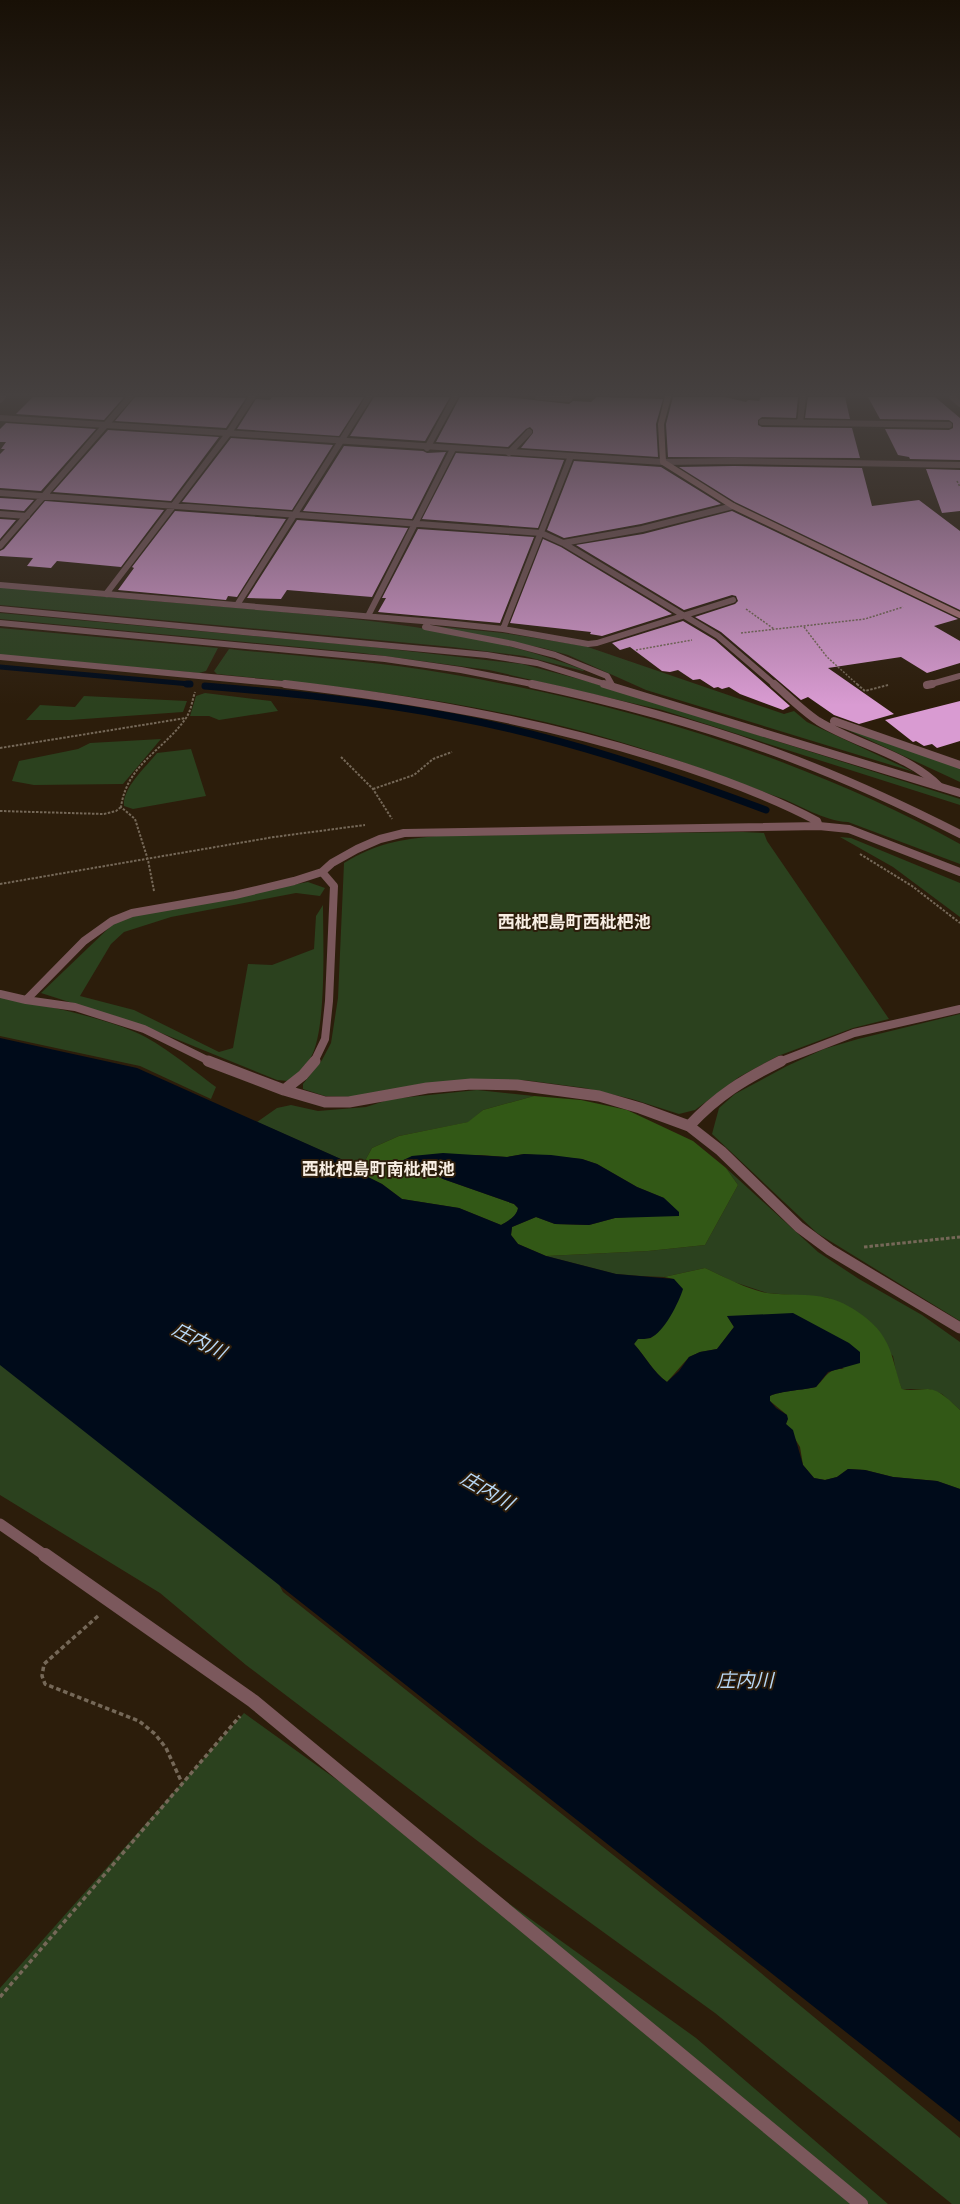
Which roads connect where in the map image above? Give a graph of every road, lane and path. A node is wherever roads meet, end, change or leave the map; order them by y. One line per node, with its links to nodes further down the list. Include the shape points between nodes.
1 (42, 500): 12 (street)
2 (94, 500): 8 (street)
3 (178, 500): 8 (street)
4 (304, 500): 11 (street)
5 (427, 500): 13 (street)
6 (554, 500): 14 (street)
7 (723, 500): 9 (main road)
8 (173, 506): 11 (street); 18 (street)
9 (733, 506): 15 (street, via 642,529); 19 (main road)
10 (0, 514): 12 (street)
11 (294, 515): 13 (street); 21 (street)
12 (27, 516): 16 (street)
13 (414, 524): 14 (street); 25 (street)
14 (541, 533): 15 (street); 29 (street)
15 (563, 543): 23 (street)
16 (0, 546)
17 (0, 585): 18 (street)
18 (106, 594): 21 (street)
19 (929, 599): 24 (main road); 28 (path, via 865,619)
20 (733, 600): 23 (street); 30 (path)
21 (236, 605): 25 (street)
22 (0, 609): 35 (street, via 487,655 536,663)
23 (684, 615): 29 (street, via 588,644); 31 (street)
24 (960, 615)
25 (368, 616): 26 (street)
26 (407, 620): 29 (street); 35 (street, via 419,626 513,644 550,654 606,676)
27 (0, 623): 53 (street, via 373,658 552,687 655,713 749,744 835,776)
28 (804, 627): 30 (path); 37 (path, via 827,657 865,691)
29 (503, 629)
30 (774, 630): 31 (path)
31 (718, 636): 32 (path); 40 (street)
32 (630, 651)
33 (0, 657): 52 (street, via 306,685 485,712 586,736 668,761 786,805 817,820)
34 (960, 676): 36 (street)
35 (612, 685): 45 (street)
36 (927, 685)
37 (888, 686)
38 (202, 691): 39 (path, via 195,690)
39 (187, 718): 41 (path); 48 (path, via 152,752 126,785 120,799)
40 (822, 723): 44 (street, via 830,720); 45 (street, via 909,764 928,775)
41 (0, 748)
42 (452, 752): 46 (path, via 433,760 414,775)
43 (341, 757): 46 (path)
44 (960, 765)
45 (938, 786): 47 (street)
46 (373, 789): 50 (path, via 394,821)
47 (960, 793)
48 (120, 807): 49 (path, via 116,811 104,814); 55 (path, via 135,819)
49 (0, 811)
50 (386, 822)
51 (371, 824): 55 (path, via 252,840)
52 (819, 826): 56 (street, via 419,832 380,840 357,849 332,863); 57 (street, via 849,829)
53 (960, 834)
54 (859, 854): 60 (path, via 892,872 949,912)
55 (148, 860): 58 (path); 59 (path)
56 (322, 872): 59 (street, via 236,895); 64 (street, via 334,886 325,1040 303,1075)
57 (960, 872)
58 (0, 884)
59 (157, 907): 62 (street, via 112,921 84,941)
60 (960, 923)
61 (0, 994): 62 (street)
62 (26, 1000): 64 (street, via 75,1007 144,1029 211,1062)
63 (960, 1009): 65 (street, via 854,1033 780,1061 729,1089)
64 (284, 1090): 65 (street, via 325,1102 349,1102 427,1088 471,1084 517,1085 600,1096)
65 (689, 1126): 67 (street, via 721,1150 799,1227)
66 (960, 1237): 67 (path)
67 (830, 1250): 68 (street)
68 (960, 1328)
69 (0, 1524): 70 (street)
70 (112, 1604): 71 (street); 72 (path, via 44,1664 42,1676 45,1684 139,1721 164,1742)
71 (253, 1701): 72 (path); 74 (street)
72 (182, 1783): 73 (path)
73 (0, 1997)
74 (861, 2204)

